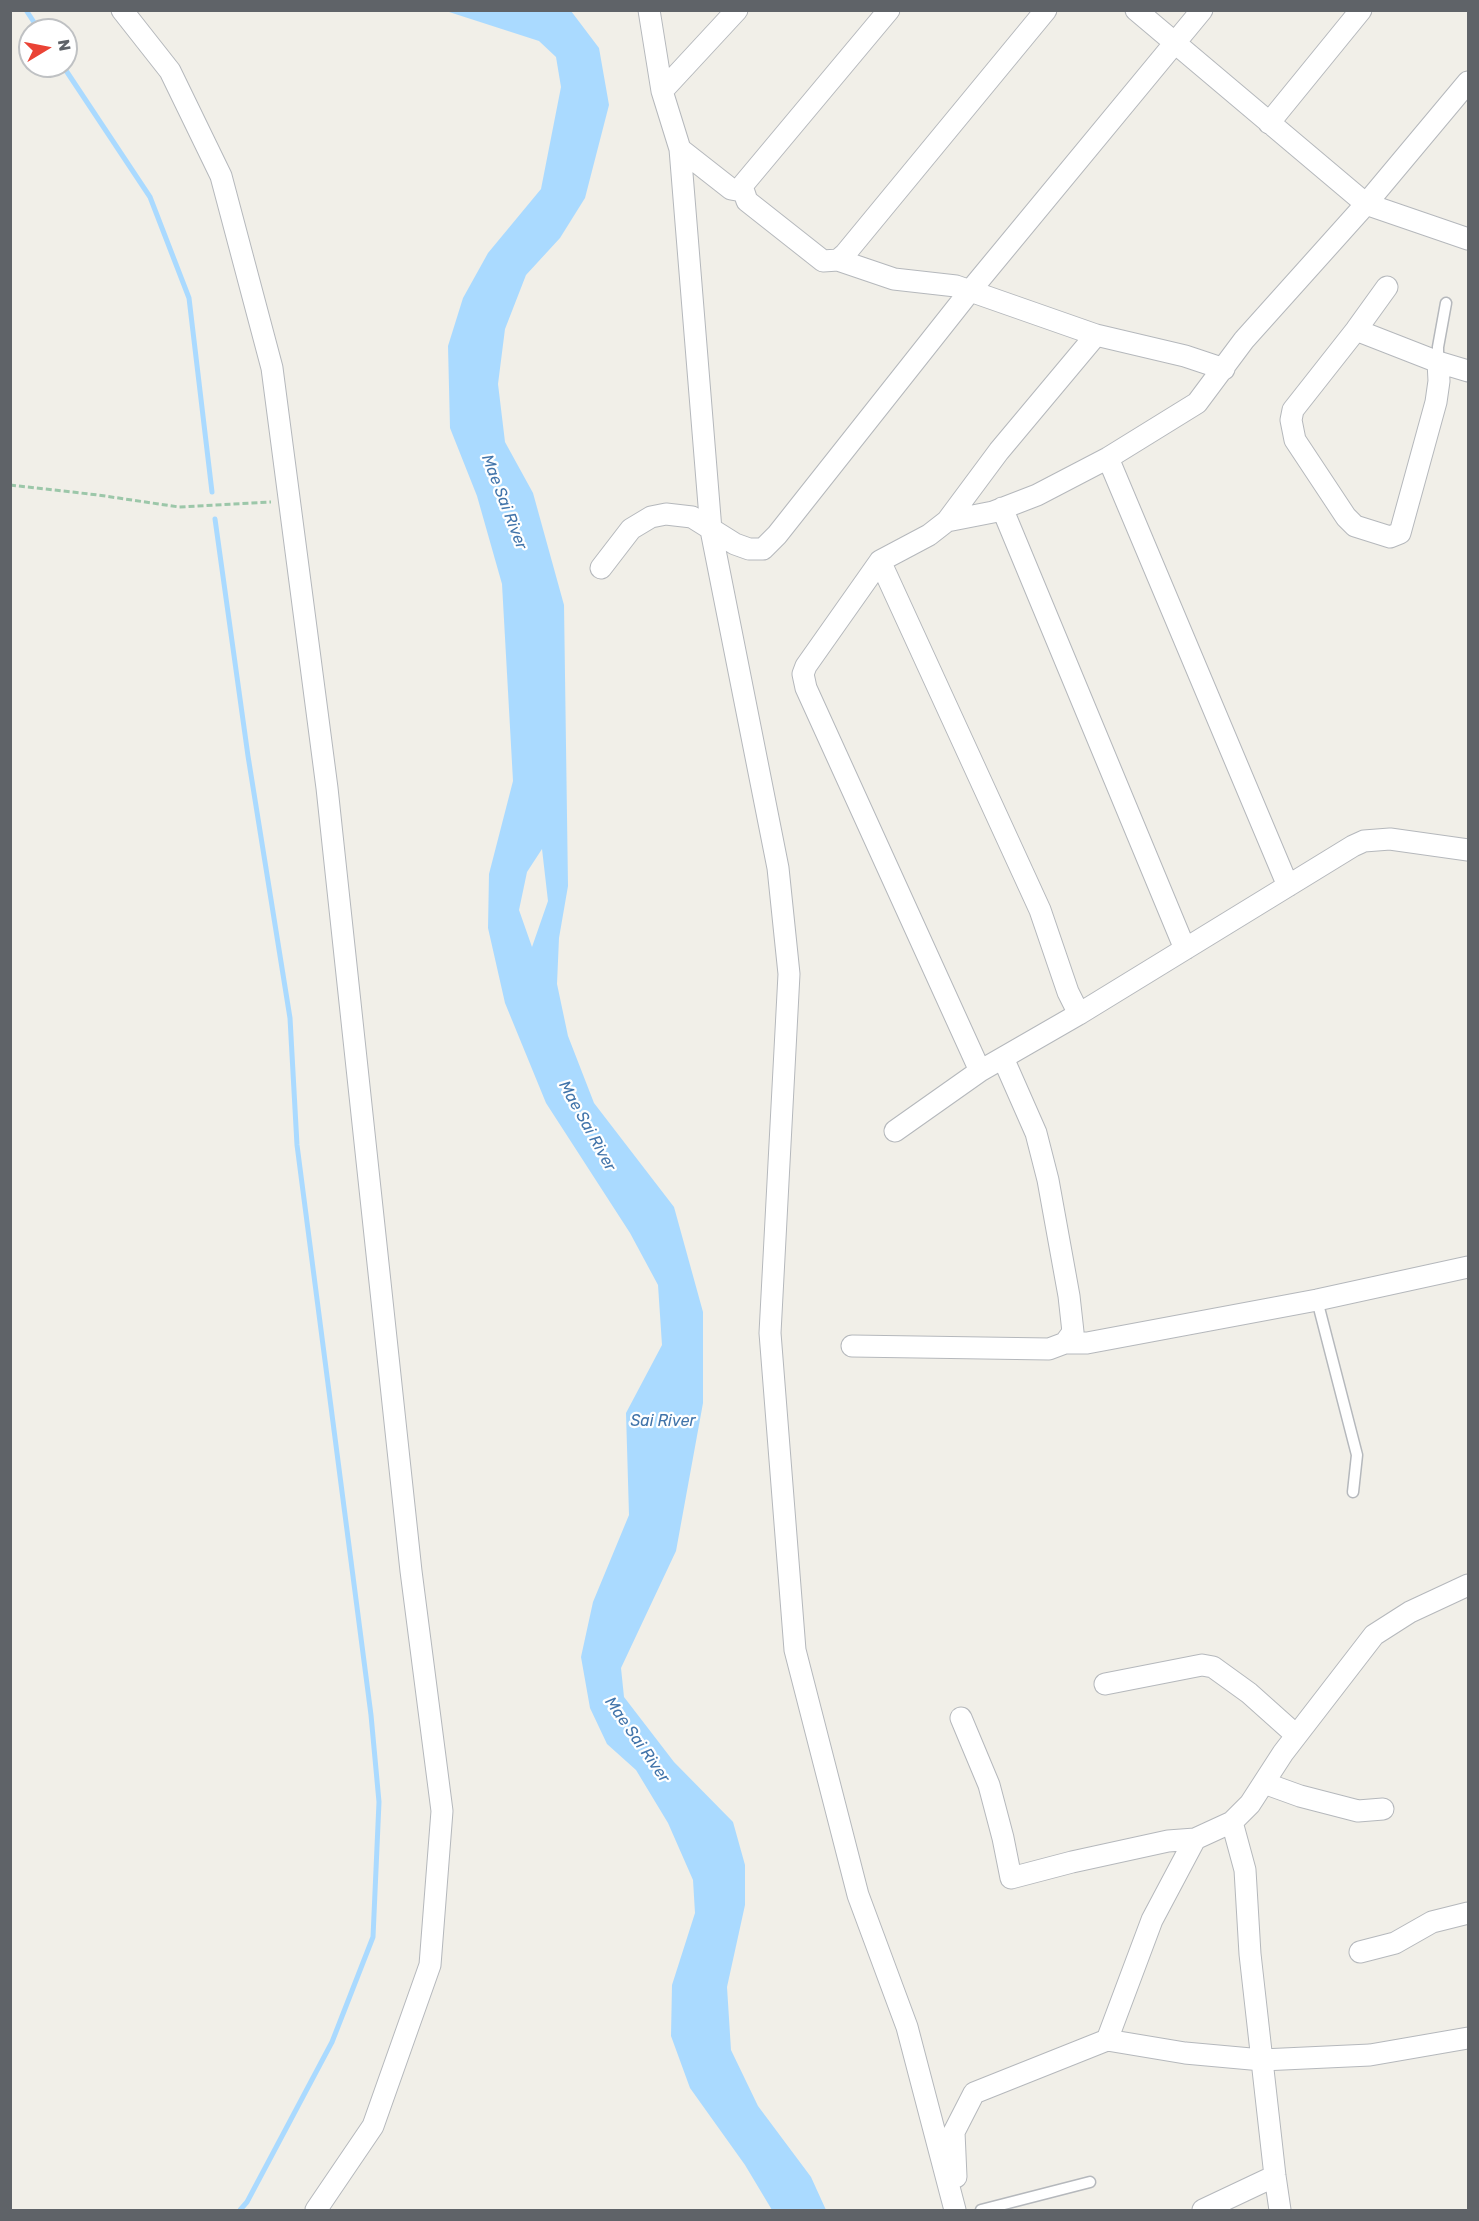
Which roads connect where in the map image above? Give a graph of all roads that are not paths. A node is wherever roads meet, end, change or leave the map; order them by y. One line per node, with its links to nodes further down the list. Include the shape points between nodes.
1 (122, 10): 59 (street, via 170,71 221,176 272,368 327,788 411,1571 442,1811 430,1965 373,2126)
2 (649, 10): 11 (street)
3 (737, 10): 11 (street)
4 (889, 10): 14 (street, via 744,181)
5 (1046, 10): 17 (street)
6 (1136, 10): 9 (street)
7 (1202, 10): 9 (street)
8 (1361, 10): 12 (street)
9 (1175, 44): 12 (street); 19 (street)
10 (1468, 82): 15 (street)
11 (662, 91): 13 (street)
12 (1269, 123): 15 (street)
13 (680, 149): 14 (street, via 731,189); 29 (street)
14 (742, 191): 17 (street, via 747,201 823,261)
15 (1366, 204): 16 (street); 24 (street, via 1244,340)
16 (1468, 239)
17 (838, 260): 19 (street, via 894,279)
18 (1387, 287): 21 (street)
19 (970, 291): 22 (street); 29 (street, via 763,549 735,544)
20 (1446, 303): 23 (lane)
21 (1356, 330): 23 (street); 23 (street, via 1293,410 1291,420 1295,440 1355,526 1390,537 1400,533 1436,402)
22 (1096, 335): 24 (street); 28 (street, via 999,451)
23 (1438, 362): 25 (street)
24 (1224, 369): 26 (street, via 1197,403)
25 (1468, 371)
26 (1108, 458): 27 (street); 33 (street)
27 (1002, 508): 28 (street); 34 (street)
28 (947, 521): 30 (street)
29 (711, 530): 31 (street, via 692,517 651,517 631,529); 60 (street, via 778,868 789,974 770,1333 795,1650 858,1895 907,2027)
30 (880, 561): 35 (street, via 1040,910); 37 (street, via 803,674)
31 (601, 568)
32 (1468, 850): 33 (street, via 1390,839 1364,841)
33 (1287, 886): 34 (street)
34 (1185, 950): 35 (street)
35 (1079, 1014): 36 (street)
36 (1003, 1058): 37 (street); 41 (street, via 1036,1133 1048,1180 1073,1332)
37 (980, 1071): 38 (street)
38 (895, 1131)
39 (1468, 1267): 40 (street)
40 (1317, 1300): 41 (street, via 1087,1343); 43 (lane, via 1357,1455)
41 (1065, 1343): 42 (street, via 1049,1349)
42 (852, 1346)
43 (1353, 1492)
44 (1468, 1585): 47 (street, via 1410,1612 1374,1635)
45 (1105, 1684): 47 (street, via 1202,1665 1213,1667)
46 (961, 1718): 51 (street, via 989,1785 1011,1878 1168,1841)
47 (1296, 1735): 48 (street)
48 (1264, 1783): 49 (street, via 1358,1811); 50 (street)
49 (1383, 1809)
50 (1232, 1822): 51 (street); 56 (street, via 1245,1870)
51 (1195, 1839): 55 (street, via 1152,1920)
52 (1468, 1913): 53 (street, via 1432,1922 1395,1943)
53 (1360, 1952)
54 (1468, 2038): 56 (street, via 1370,2055)
55 (1107, 2040): 56 (street); 60 (street, via 974,2093 954,2132)
56 (1262, 2060): 57 (street)
57 (1275, 2176): 62 (street); 63 (street)
58 (1090, 2182): 61 (lane)
59 (316, 2211)
60 (956, 2211)
61 (981, 2211)
62 (1203, 2211)
63 (1280, 2211)

